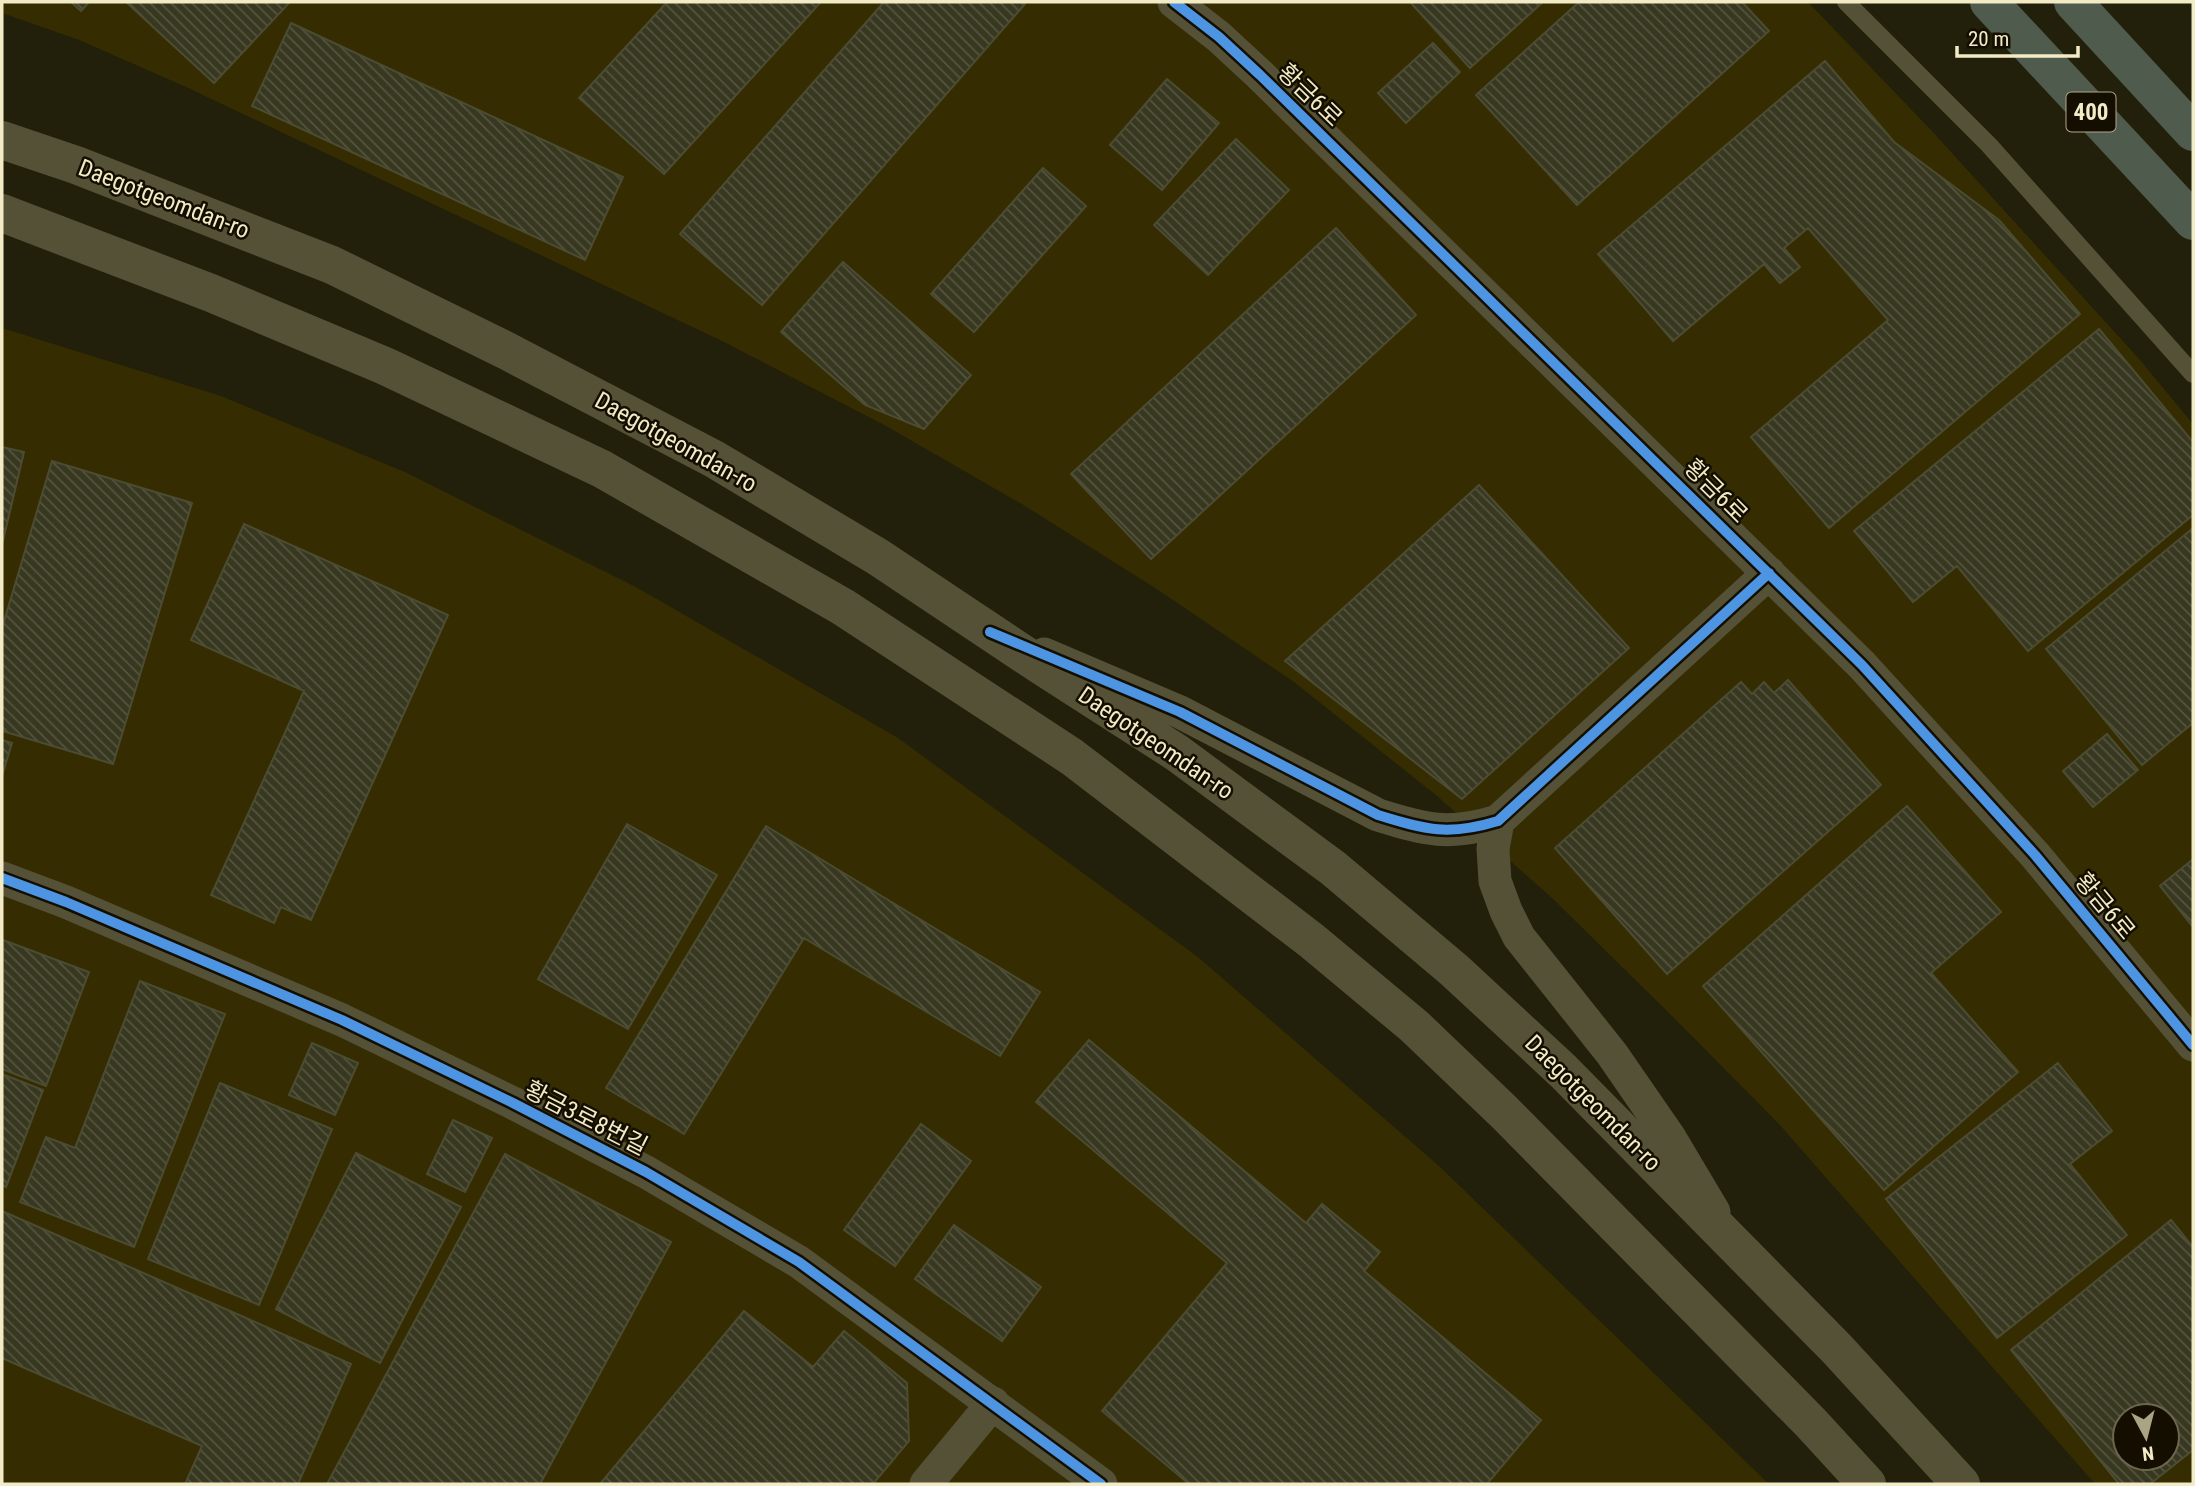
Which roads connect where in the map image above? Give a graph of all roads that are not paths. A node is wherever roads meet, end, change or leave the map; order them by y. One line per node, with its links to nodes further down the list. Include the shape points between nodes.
1 (1174, 2): 10 (street, 황금6로, via 1260,75)
2 (1846, 2): 9 (lane, via 1989,145)
3 (1989, 2): 8 (highway, 400)
4 (2073, 2): 5 (highway, 400)
5 (2193, 132)
6 (2, 139): 11 (main road, Daegotgeomdan-ro, via 332,265 507,351 714,459 878,557)
7 (2, 214): 19 (main road, via 211,293 373,361 602,470 843,607 1072,757 1312,941 1413,1026 1504,1112)
8 (2193, 221)
9 (2193, 374)
10 (1769, 573): 12 (street); 14 (street, 황금6로, via 1944,752)
11 (990, 632): 12 (street, via 1180,712 1378,815 1441,831 1470,830); 15 (main road, Daegotgeomdan-ro, via 1177,753 1333,867 1563,1070)
12 (1499, 821): 15 (street, via 1493,849 1495,881 1519,937 1628,1076)
13 (2, 878): 16 (street, 황금3로8번길, via 342,1020 646,1172 799,1262)
14 (2193, 1045)
15 (1733, 1244): 20 (main road, Daegotgeomdan-ro)
16 (993, 1403): 17 (street); 18 (street, 황금3로8번길)
17 (926, 1484)
18 (1101, 1484)
19 (1867, 1484)
20 (1961, 1484)

